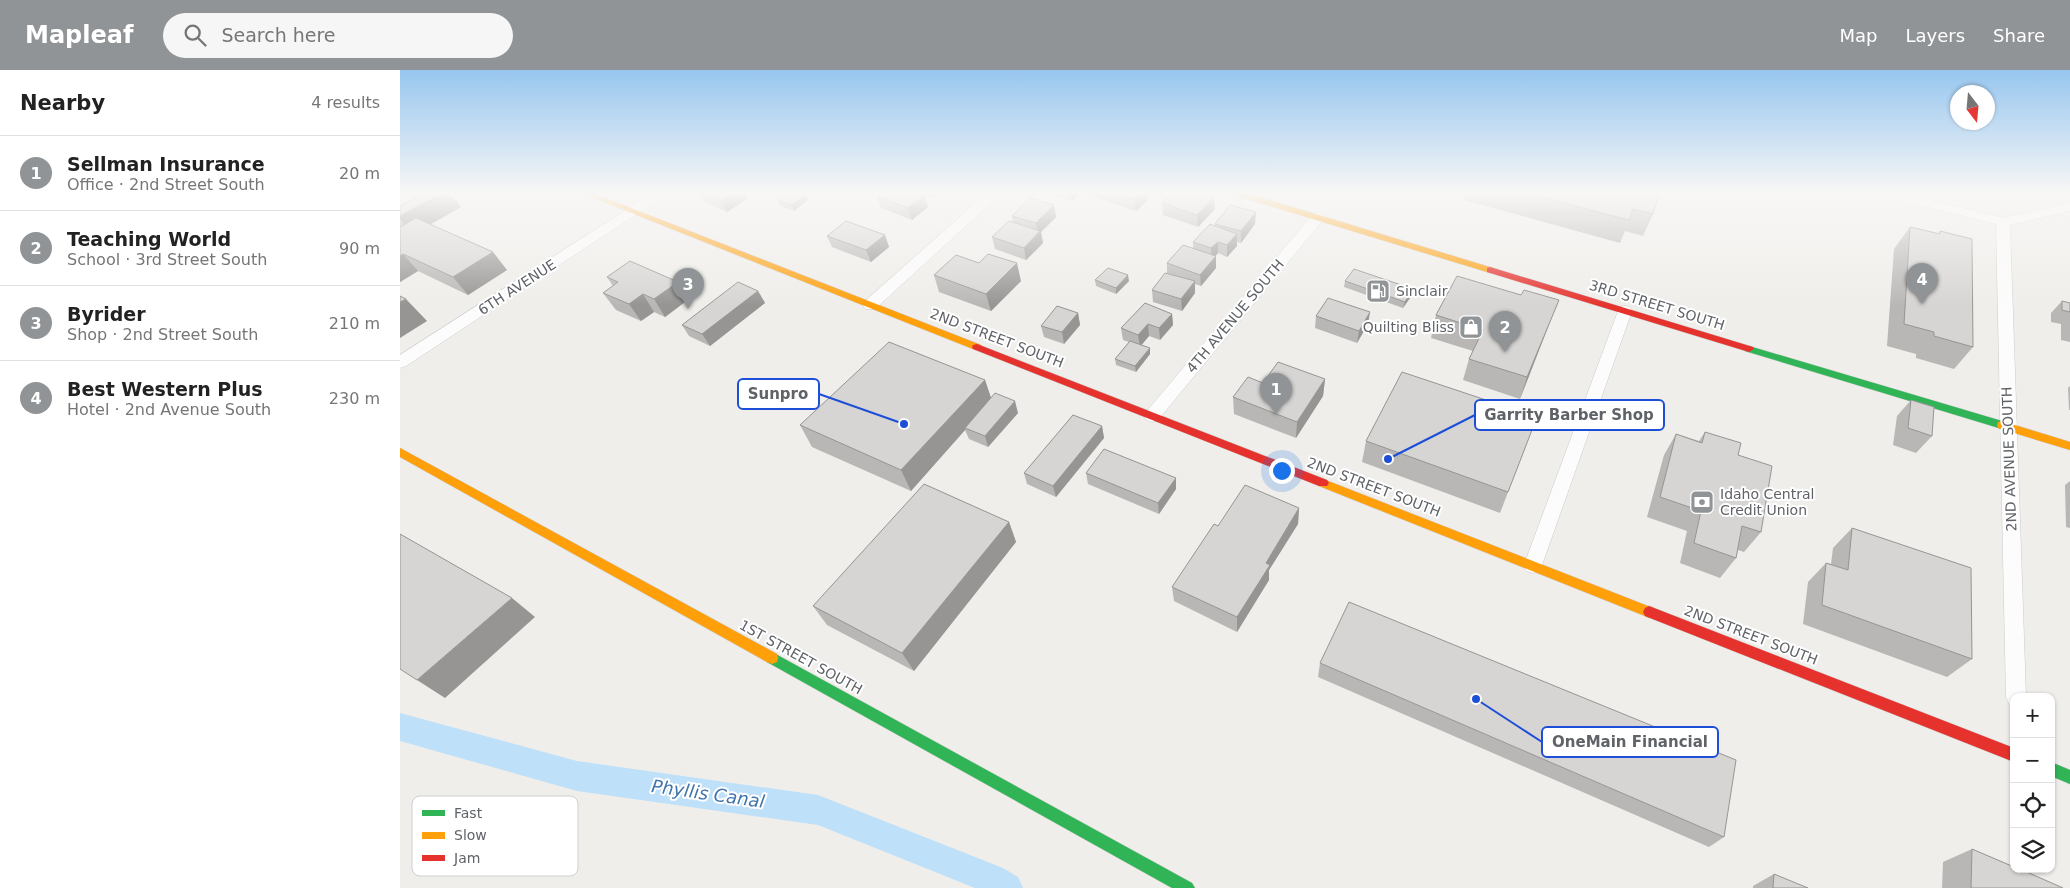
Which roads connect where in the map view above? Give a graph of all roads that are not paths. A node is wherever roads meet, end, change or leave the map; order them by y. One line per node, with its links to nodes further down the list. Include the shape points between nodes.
1 (605, 230): 9 (street, 6TH AVENUE)
2 (679, 230): 7 (main road, 2ND STREET SOUTH)
3 (953, 230): 7 (street)
4 (1307, 230): 10 (street, 4TH AVENUE SOUTH)
5 (1361, 230): 8 (main road, 3RD STREET SOUTH)
6 (2003, 230): 11 (street, 2ND AVENUE SOUTH)
7 (870, 305): 10 (main road, 2ND STREET SOUTH)
8 (1625, 311): 11 (main road, 3RD STREET SOUTH); 14 (street)
9 (400, 362)
10 (1152, 416): 14 (main road, 2ND STREET SOUTH)
11 (2008, 427): 12 (main road, 3RD STREET SOUTH); 15 (street, 2ND AVENUE SOUTH)
12 (2070, 446)
13 (400, 452): 19 (main road, 1ST STREET SOUTH)
14 (1533, 565): 16 (main road, 2ND STREET SOUTH)
15 (2016, 693)
16 (2010, 753)
17 (2055, 771): 18 (main road)
18 (2070, 777)
19 (1187, 888)

